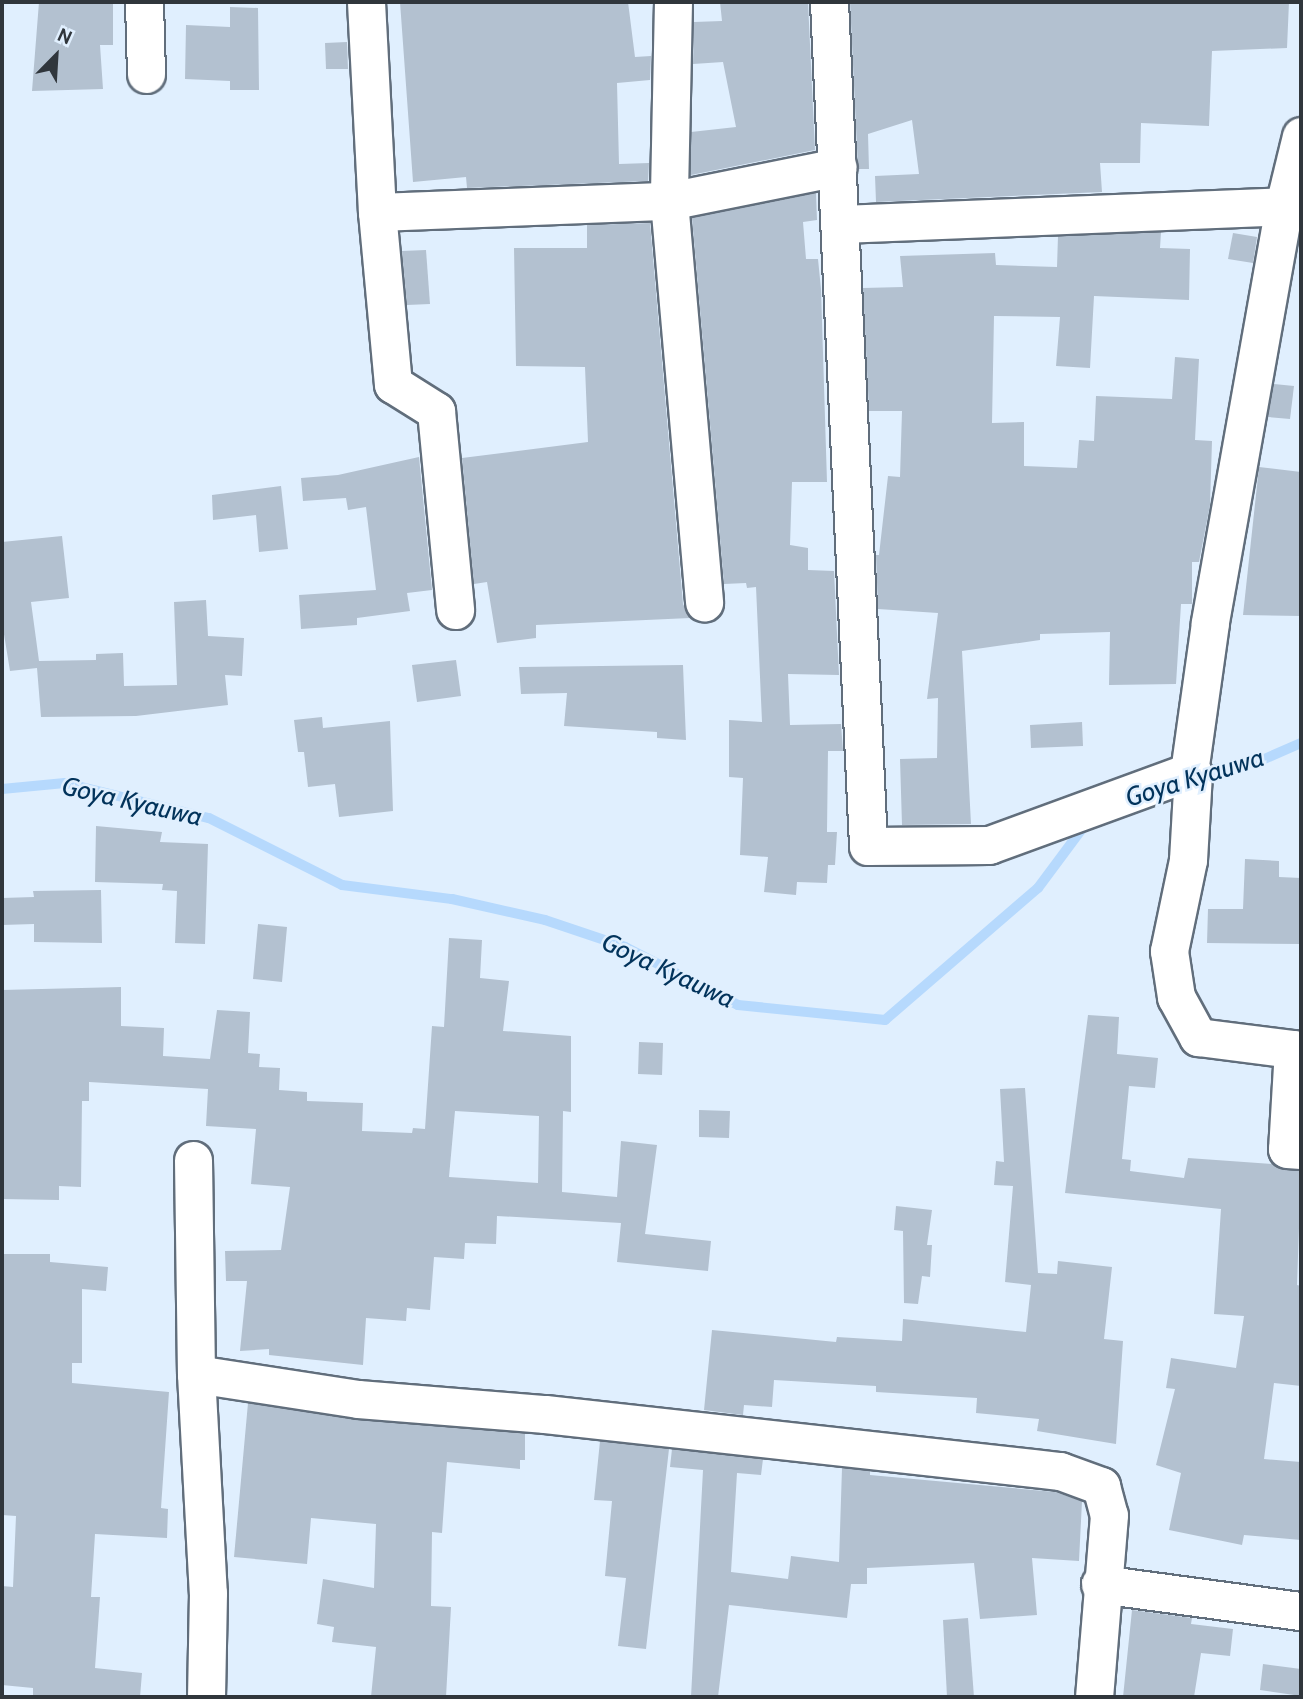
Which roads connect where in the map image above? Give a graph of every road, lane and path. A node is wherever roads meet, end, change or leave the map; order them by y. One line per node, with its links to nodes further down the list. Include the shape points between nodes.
1 (144, 2): 5 (street)
2 (366, 2): 10 (street)
3 (673, 2): 8 (street)
4 (829, 2): 7 (street, via 827,33)
5 (146, 74)
6 (1301, 136): 9 (street)
7 (838, 167): 8 (street); 11 (street)
8 (669, 201): 10 (street); 12 (street)
9 (1284, 206): 11 (street); 14 (street, via 1212,609)
10 (377, 212): 13 (street, via 393,384 436,411)
11 (841, 224): 14 (street, via 867,846 989,845)
12 (704, 602)
13 (455, 610)
14 (1189, 772): 15 (street, via 1193,773 1188,860 1169,951 1176,997 1198,1037 1293,1049 1287,1149)
15 (1301, 1150)
16 (193, 1160): 17 (street)
17 (196, 1374): 18 (street, via 358,1399 545,1414 1060,1471 1101,1486 1109,1515); 20 (street, via 208,1593)
18 (1100, 1584): 19 (street); 21 (street)
19 (1301, 1611)
20 (206, 1697)
21 (1094, 1697)

